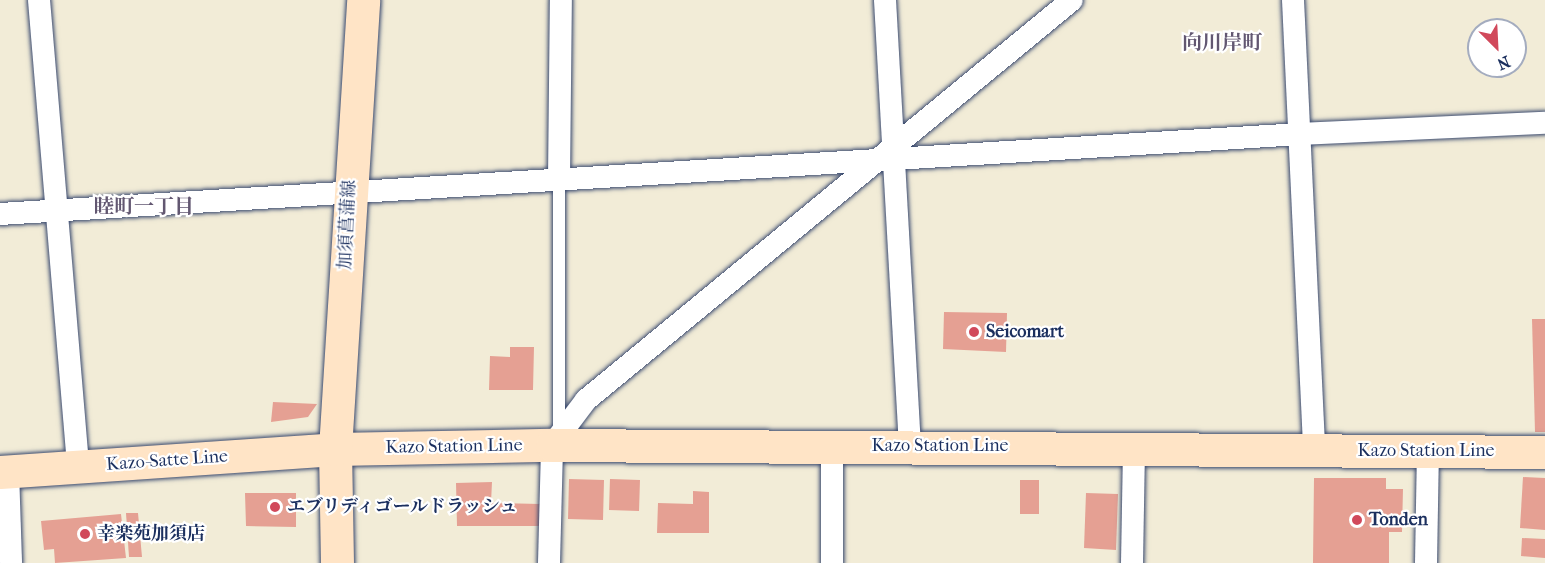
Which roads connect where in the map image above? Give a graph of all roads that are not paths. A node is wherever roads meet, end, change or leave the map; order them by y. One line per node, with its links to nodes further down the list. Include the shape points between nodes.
1 (39, 0): 12 (street)
2 (363, 0): 11 (main road, 加須菖蒲線)
3 (561, 0): 10 (street)
4 (885, 0): 9 (street)
5 (1072, 0): 9 (street)
6 (1293, 0): 8 (street)
7 (1545, 123): 8 (street)
8 (1299, 134): 9 (street); 19 (street)
9 (886, 154): 10 (street); 14 (street, via 586,400); 16 (street)
10 (559, 179): 11 (street); 14 (lane)
11 (350, 191): 12 (street); 18 (main road, 加須菖蒲線)
12 (58, 211): 13 (street); 22 (street)
13 (0, 214)
14 (555, 440): 15 (main road, Kazo Station Line); 18 (main road, Kazo Station Line); 26 (street)
15 (832, 446): 16 (main road, Kazo Station Line); 27 (street)
16 (910, 446): 17 (main road, Kazo Station Line)
17 (1134, 447): 19 (main road, Kazo Station Line); 28 (street)
18 (335, 449): 22 (main road, Kazo-Satte Line); 25 (main road, 加須菖蒲線)
19 (1314, 450): 20 (main road, Kazo Station Line)
20 (1428, 451): 21 (main road, Kazo Station Line); 29 (street)
21 (1545, 452)
22 (78, 467): 23 (main road, Kazo-Satte Line)
23 (4, 472): 24 (street)
24 (11, 563)
25 (338, 563)
26 (549, 563)
27 (832, 563)
28 (1132, 563)
29 (1426, 563)

